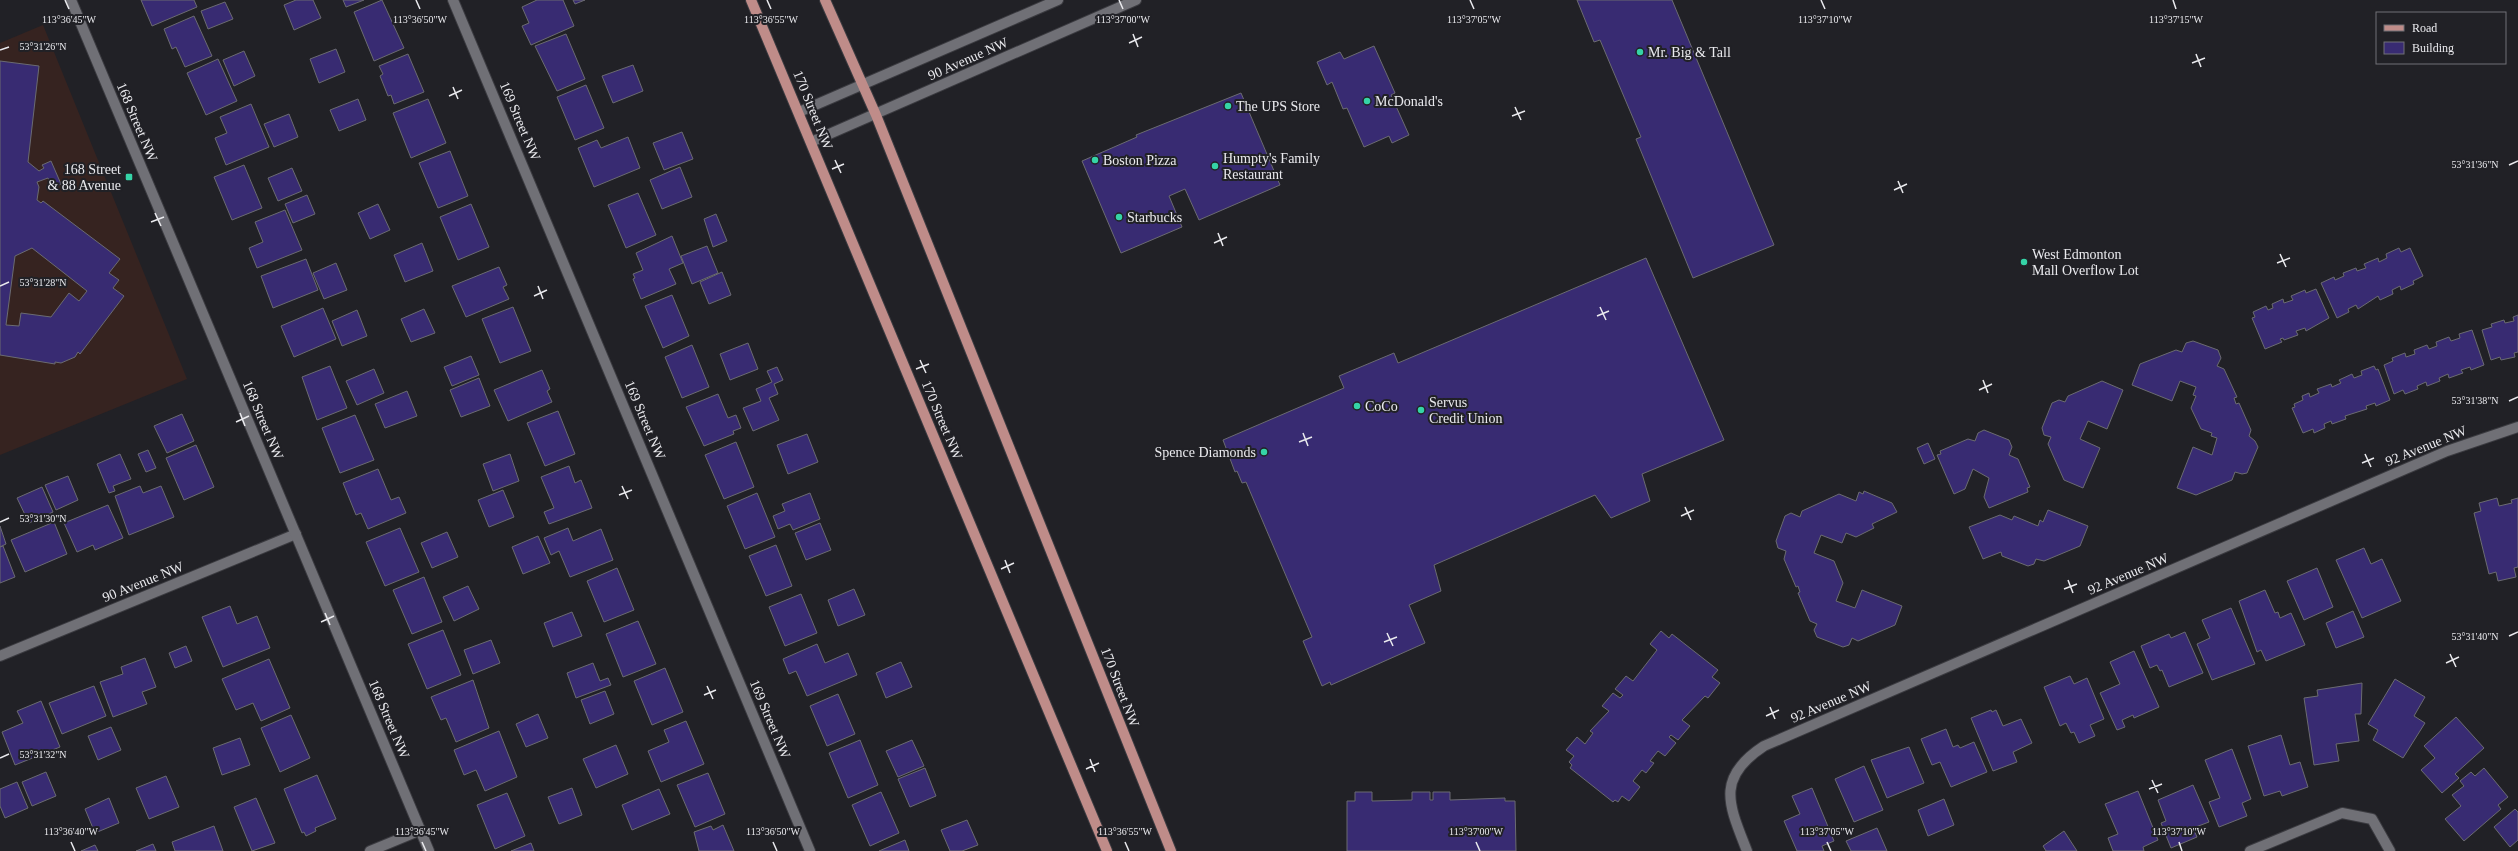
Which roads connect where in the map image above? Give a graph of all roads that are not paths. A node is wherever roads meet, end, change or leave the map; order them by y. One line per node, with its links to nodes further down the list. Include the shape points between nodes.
1 (71, 0): 12 (street, 168 Street NW)
2 (454, 0): 17 (street, 169 Street NW)
3 (751, 0): 8 (main road, 170 Street NW)
4 (825, 0): 7 (main road, 170 Street NW)
5 (1058, 0): 7 (street, 90 Avenue NW)
6 (1136, 0): 9 (street, 90 Avenue NW)
7 (863, 85): 8 (street, 90 Avenue NW); 9 (main road, 170 Street NW)
8 (799, 112): 10 (main road, 170 Street NW)
9 (876, 115): 10 (street, 90 Avenue NW); 19 (main road, 170 Street NW)
10 (811, 142): 18 (main road, 170 Street NW)
11 (2518, 427): 20 (street, 92 Avenue NW, via 2440,454 1764,746 1736,771 1730,797 1731,812)
12 (296, 534): 13 (street, 90 Avenue NW); 14 (street, 168 Street NW)
13 (0, 656)
14 (421, 830): 15 (street); 16 (street, 168 Street NW)
15 (370, 851)
16 (429, 851)
17 (810, 851)
18 (1107, 851)
19 (1171, 851)
20 (1748, 851)
21 (2250, 851): 22 (street, via 2342,813 2372,819)
22 (2390, 851)

